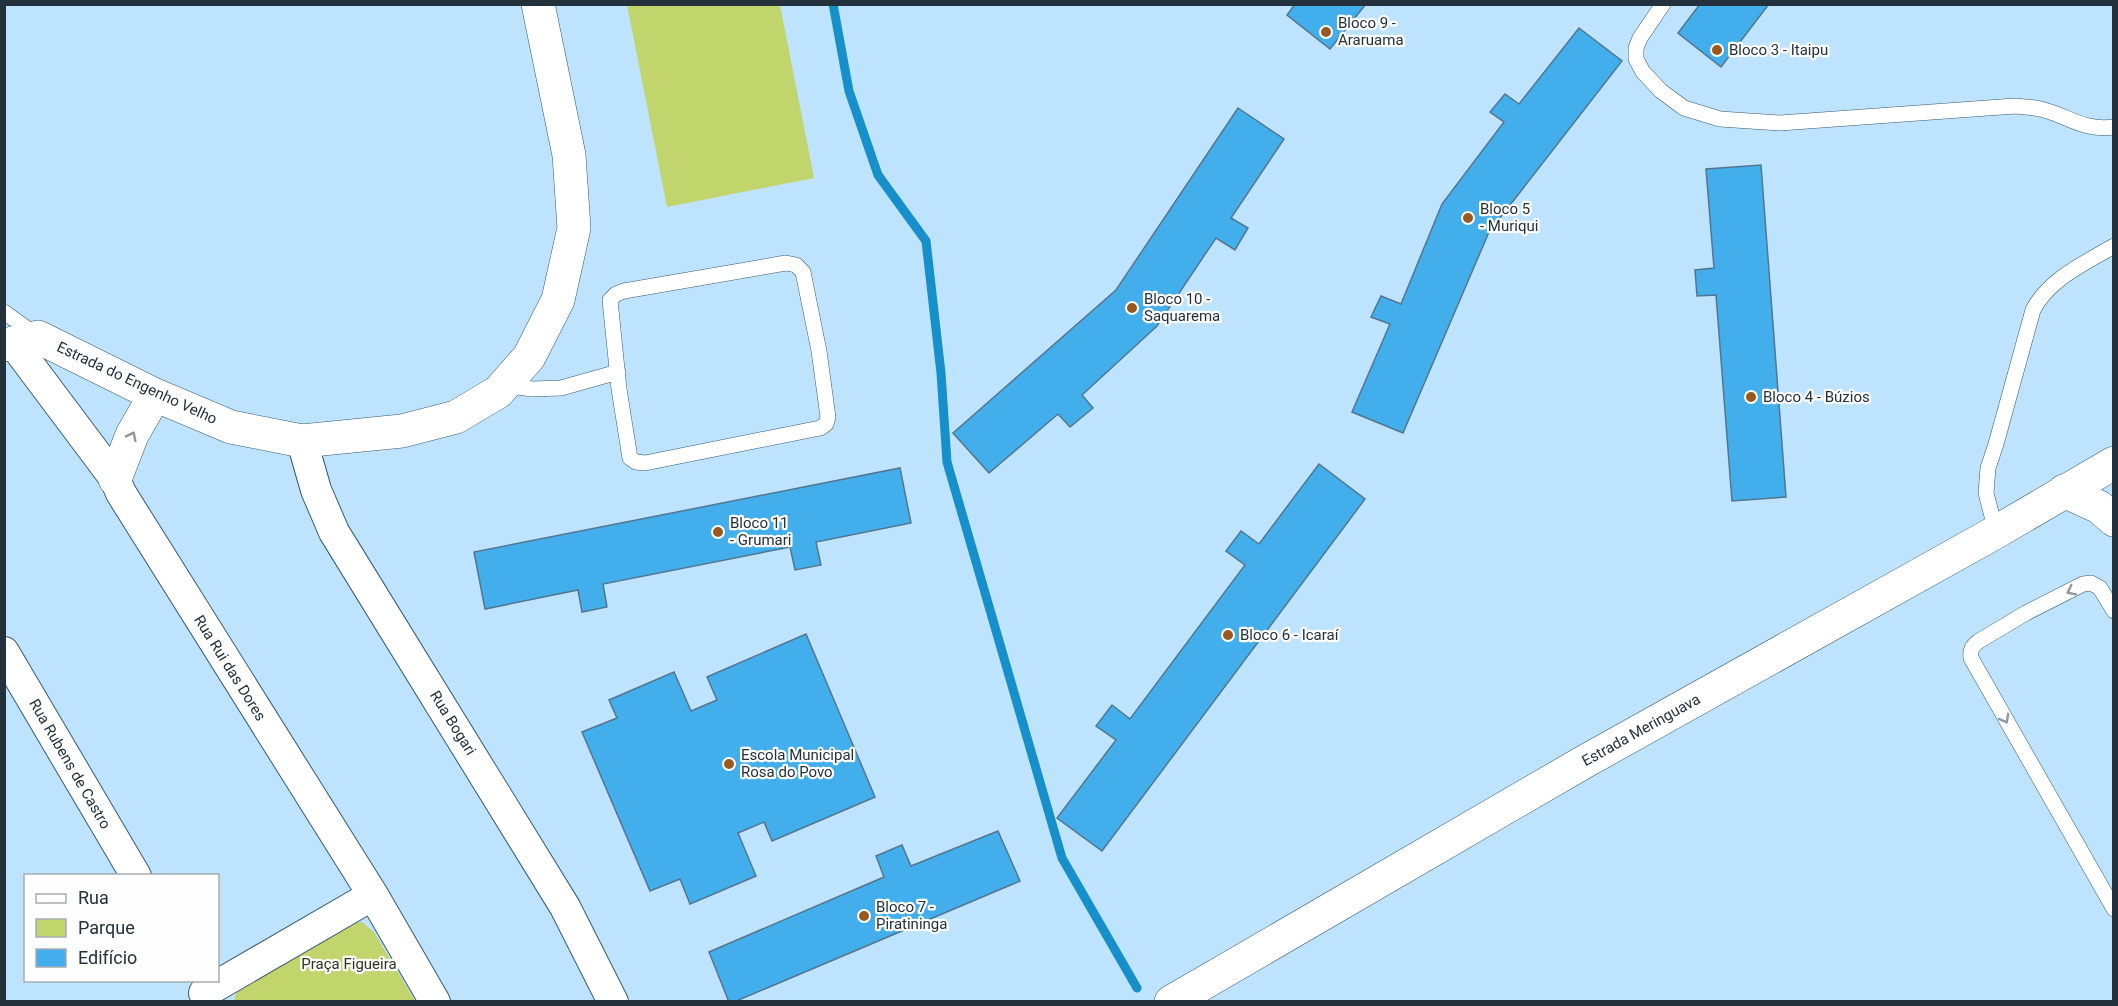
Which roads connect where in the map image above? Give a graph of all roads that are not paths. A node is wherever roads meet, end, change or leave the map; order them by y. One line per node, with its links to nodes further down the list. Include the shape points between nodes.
1 (538, 4): 7 (street, Estrada do Engenho Velho, via 569,155 574,228 558,300 529,357)
2 (1663, 4): 3 (lane, via 1636,48 1639,66 1661,91 1684,108 1720,119 1780,123 2015,106 2044,110 2080,125)
3 (2114, 127)
4 (2114, 246): 14 (lane, via 2054,283 2033,309 1988,468 1986,493)
5 (15, 334): 8 (street, Estrada do Engenho Velho); 11 (street, Rua Rui das Dores)
6 (618, 372): 6 (lane, via 630,458 636,462 820,428 828,417 803,272 796,265 786,263 616,294 610,300); 7 (lane, via 561,388)
7 (504, 386): 9 (street, Estrada do Engenho Velho, via 456,417 402,431)
8 (155, 395): 9 (street, Estrada do Engenho Velho, via 231,427); 11 (street, one-way to 8, via 132,435)
9 (302, 441): 22 (street, Rua Bogari, via 316,490 334,532 566,907)
10 (2114, 463): 12 (street, Estrada Meringuava)
11 (115, 479): 18 (street, Rua Rui das Dores)
12 (2064, 491): 13 (street, via 2099,507); 14 (street, Estrada Meringuava)
13 (2114, 520)
14 (1995, 532): 23 (street, Estrada Meringuava, via 1584,762)
15 (2114, 610): 19 (lane, one-way to 19, via 2100,588 2083,584 2026,613 1973,645 1970,651)
16 (4, 652): 17 (street, Rua Rubens de Castro)
17 (135, 874)
18 (373, 895): 20 (street); 21 (street, Rua Rui das Dores)
19 (2114, 909)
20 (204, 992)
21 (435, 1002)
22 (613, 1002)
23 (1171, 1002)

